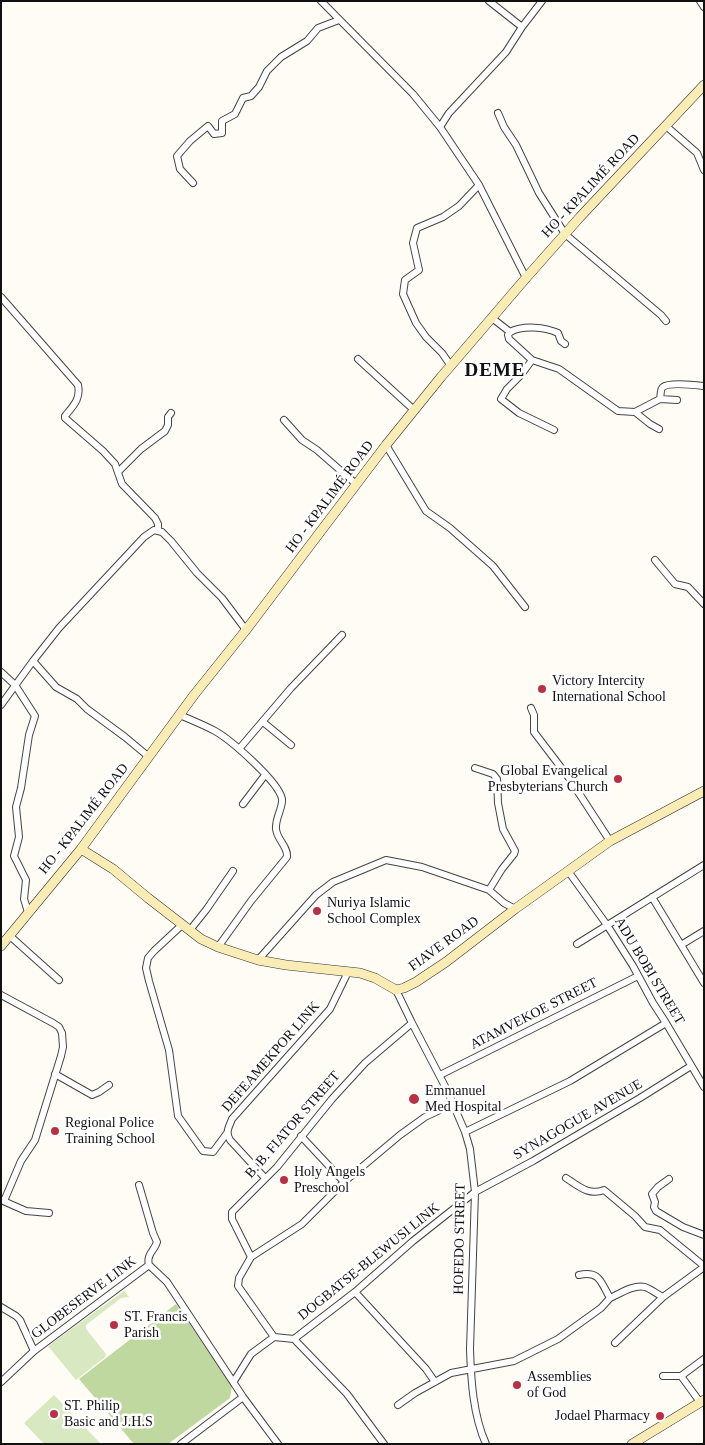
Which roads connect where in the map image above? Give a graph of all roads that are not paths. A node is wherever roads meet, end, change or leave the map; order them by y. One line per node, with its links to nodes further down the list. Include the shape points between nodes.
1 (321, 1): 6 (street)
2 (490, 1): 7 (street)
3 (542, 1): 7 (street)
4 (700, 1): 5 (street)
5 (704, 6)
6 (339, 20): 11 (street, via 413,94); 13 (street, via 318,28 307,41 281,56 251,96 243,98 235,114 222,122 222,133 214,134 208,126 190,141 178,156 180,169)
7 (522, 27): 11 (street, via 506,52)
8 (704, 85): 10 (main road, HO - KPALIMÉ ROAD)
9 (498, 113): 15 (street, via 538,193)
10 (666, 126): 12 (street, via 697,153); 15 (main road, HO - KPALIMÉ ROAD)
11 (440, 127): 14 (street)
12 (704, 170)
13 (193, 183)
14 (479, 185): 16 (street); 24 (street, via 452,212 417,228 412,244 419,270 405,280 403,294 416,323)
15 (566, 234): 16 (main road, HO - KPALIMÉ ROAD); 19 (street)
16 (526, 278): 18 (main road, HO - KPALIMÉ ROAD)
17 (1, 297): 35 (street, via 78,385 79,396 65,418 108,456)
18 (492, 318): 20 (street); 24 (main road, HO - KPALIMÉ ROAD)
19 (666, 321)
20 (510, 332): 21 (street, via 516,328 546,329 558,333); 23 (street, via 509,339)
21 (565, 344)
22 (358, 359): 28 (street)
23 (532, 360): 29 (street, via 559,369 618,411); 33 (street, via 501,399 519,413)
24 (451, 366): 28 (main road, HO - KPALIMÉ ROAD)
25 (704, 386): 26 (street, via 664,386)
26 (660, 398): 27 (street); 29 (street)
27 (677, 400)
28 (414, 410): 34 (main road, HO - KPALIMÉ ROAD)
29 (635, 412): 32 (street)
30 (171, 413): 35 (street, via 165,431)
31 (284, 420): 36 (street, via 302,440)
32 (659, 429)
33 (554, 430)
34 (386, 445): 36 (main road, HO - KPALIMÉ ROAD); 40 (street, via 426,511 493,566)
35 (118, 472): 37 (street, via 122,484 156,518)
36 (356, 484): 41 (main road, HO - KPALIMÉ ROAD)
37 (158, 530): 41 (street, via 222,598); 43 (street, via 144,537 65,621)
38 (655, 560): 39 (street, via 675,584 688,586)
39 (704, 604)
40 (525, 607)
41 (246, 630): 48 (main road, HO - KPALIMÉ ROAD)
42 (342, 635): 49 (street)
43 (33, 661): 45 (street); 52 (street, via 56,687 77,699)
44 (1, 672): 45 (street)
45 (15, 685): 46 (street); 65 (street, via 35,716 16,807 19,841 14,853 26,880 24,899)
46 (1, 705)
47 (531, 708): 57 (street, via 534,732)
48 (180, 714): 51 (street, via 215,731); 52 (main road, HO - KPALIMÉ ROAD)
49 (263, 722): 50 (street); 51 (street)
50 (291, 746)
51 (239, 749): 54 (street)
52 (149, 757): 58 (main road, HO - KPALIMÉ ROAD)
53 (476, 768): 62 (street, via 497,779 503,829 514,851)
54 (265, 775): 56 (street); 73 (street, via 280,792 282,804 276,833 288,852 287,857)
55 (704, 791): 57 (main road, FIAVE ROAD)
56 (243, 804)
57 (610, 841): 61 (main road, FIAVE ROAD)
58 (81, 849): 65 (main road, HO - KPALIMÉ ROAD); 67 (main road, via 113,869)
59 (704, 865): 63 (street)
60 (233, 871): 67 (street, via 206,910)
61 (568, 871): 64 (main road, FIAVE ROAD); 66 (street, ADU BOBI STREET)
62 (489, 890): 64 (street); 74 (street, via 422,866 386,860 333,882 316,895)
63 (652, 897): 66 (street); 71 (street)
64 (515, 909): 79 (main road, FIAVE ROAD, via 446,962 416,982)
65 (28, 912): 69 (main road, HO - KPALIMÉ ROAD)
66 (607, 925): 70 (street); 76 (street, ADU BOBI STREET)
67 (186, 927): 73 (main road); 90 (street, via 154,951 146,968 169,1050 178,1116 203,1151 213,1152)
68 (704, 931): 71 (street)
69 (10, 936): 72 (main road, HO - KPALIMÉ ROAD); 77 (street)
70 (577, 944)
71 (680, 945): 78 (street)
72 (1, 946)
73 (218, 947): 74 (main road)
74 (258, 960): 75 (main road)
75 (348, 972): 79 (main road, via 375,978); 90 (street, DEFEAMEKPOR LINK, via 330,1009 232,1119)
76 (638, 976): 82 (street, ADU BOBI STREET); 85 (street, ATAMVEKOE STREET)
77 (59, 980)
78 (704, 984)
79 (396, 990): 81 (street, HOFEDO STREET)
80 (1, 995): 84 (street, via 59,1027 63,1047)
81 (412, 1023): 85 (street, HOFEDO STREET); 91 (street, B. B. FIATOR STREET, via 365,1063)
82 (666, 1023): 83 (street, ADU BOBI STREET); 89 (street, via 570,1080)
83 (691, 1066): 87 (street, ADU BOBI STREET); 97 (street, SYNAGOGUE AVENUE, via 561,1145)
84 (55, 1074): 86 (street, via 92,1095); 98 (street, via 35,1140 21,1160)
85 (440, 1075): 88 (street, HOFEDO STREET)
86 (109, 1085)
87 (704, 1087)
88 (454, 1106): 89 (street, HOFEDO STREET); 95 (street, via 425,1117)
89 (465, 1132): 97 (street, HOFEDO STREET)
90 (227, 1133): 92 (street, DEFEAMEKPOR LINK)
91 (301, 1136): 92 (street, B. B. FIATOR STREET); 95 (street)
92 (264, 1178): 101 (street, B. B. FIATOR STREET, via 231,1214)
93 (566, 1178): 103 (street, via 583,1190 597,1193 604,1190 644,1227 660,1230)
94 (669, 1179): 100 (street, via 652,1194 656,1211)
95 (344, 1182): 101 (street, via 302,1224)
96 (139, 1185): 102 (street, via 157,1242 149,1256)
97 (475, 1192): 105 (street, DOGBATSE-BLEWUSI LINK); 114 (street, HOFEDO STREET)
98 (2, 1201): 99 (street, via 26,1211)
99 (49, 1213)
100 (704, 1235)
101 (251, 1257): 109 (street, via 238,1286)
102 (149, 1265): 112 (street, GLOBESERVE LINK); 117 (street, via 166,1282)
103 (704, 1266): 106 (street)
104 (579, 1276): 107 (street, via 596,1276)
105 (355, 1292): 110 (street, DOGBATSE-BLEWUSI LINK); 119 (street)
106 (663, 1297): 107 (street, via 638,1287); 111 (street)
107 (610, 1298): 114 (street, via 558,1339 514,1362)
108 (1, 1307): 112 (street, via 20,1320)
109 (274, 1337): 110 (street, DOGBATSE-BLEWUSI LINK); 117 (street, via 250,1354)
110 (294, 1339): 126 (street, via 348,1394)
111 (614, 1343)
112 (34, 1351): 118 (street, GLOBESERVE LINK)
113 (704, 1359): 116 (street)
114 (470, 1370): 119 (street, via 451,1373); 127 (street, HOFEDO STREET)
115 (663, 1376): 116 (street)
116 (681, 1376): 121 (street)
117 (234, 1381): 120 (street)
118 (1, 1382)
119 (435, 1382): 122 (street)
120 (244, 1397): 123 (street); 125 (street)
121 (702, 1401): 128 (main road)
122 (398, 1405)
123 (191, 1441): 124 (street)
124 (181, 1444)
125 (278, 1444)
126 (384, 1444)
127 (486, 1444)
128 (632, 1444)

